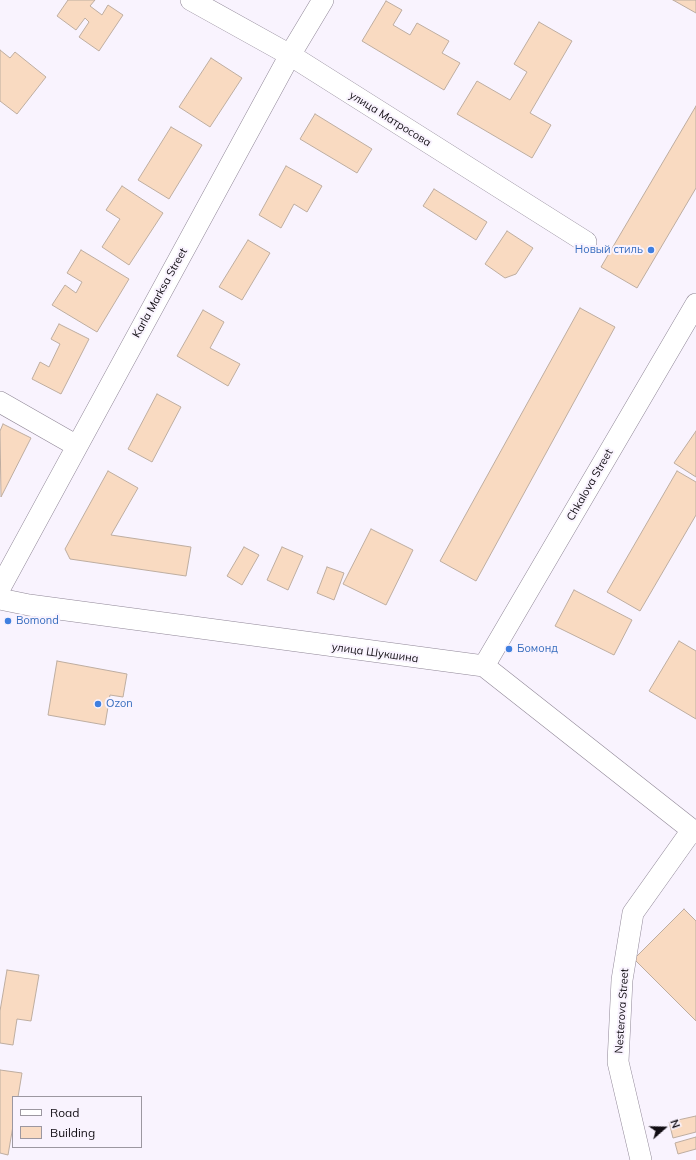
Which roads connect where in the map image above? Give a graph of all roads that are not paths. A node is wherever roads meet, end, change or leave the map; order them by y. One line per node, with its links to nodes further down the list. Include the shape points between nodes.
1 (191, 0): 3 (street, улица Матросова)
2 (323, 0): 3 (street, Karla Marksa Street)
3 (290, 55): 4 (street, улица Матросова); 7 (street, Karla Marksa Street)
4 (586, 242)
5 (696, 304): 10 (street, Chkalova Street)
6 (0, 402): 7 (street)
7 (77, 446): 8 (street, Karla Marksa Street)
8 (0, 588)
9 (0, 599): 10 (street, улица Шукшина, via 44,608)
10 (484, 666): 11 (street)
11 (694, 832): 12 (street, Nesterova Street, via 633,913 622,980 618,1062)
12 (641, 1160)

